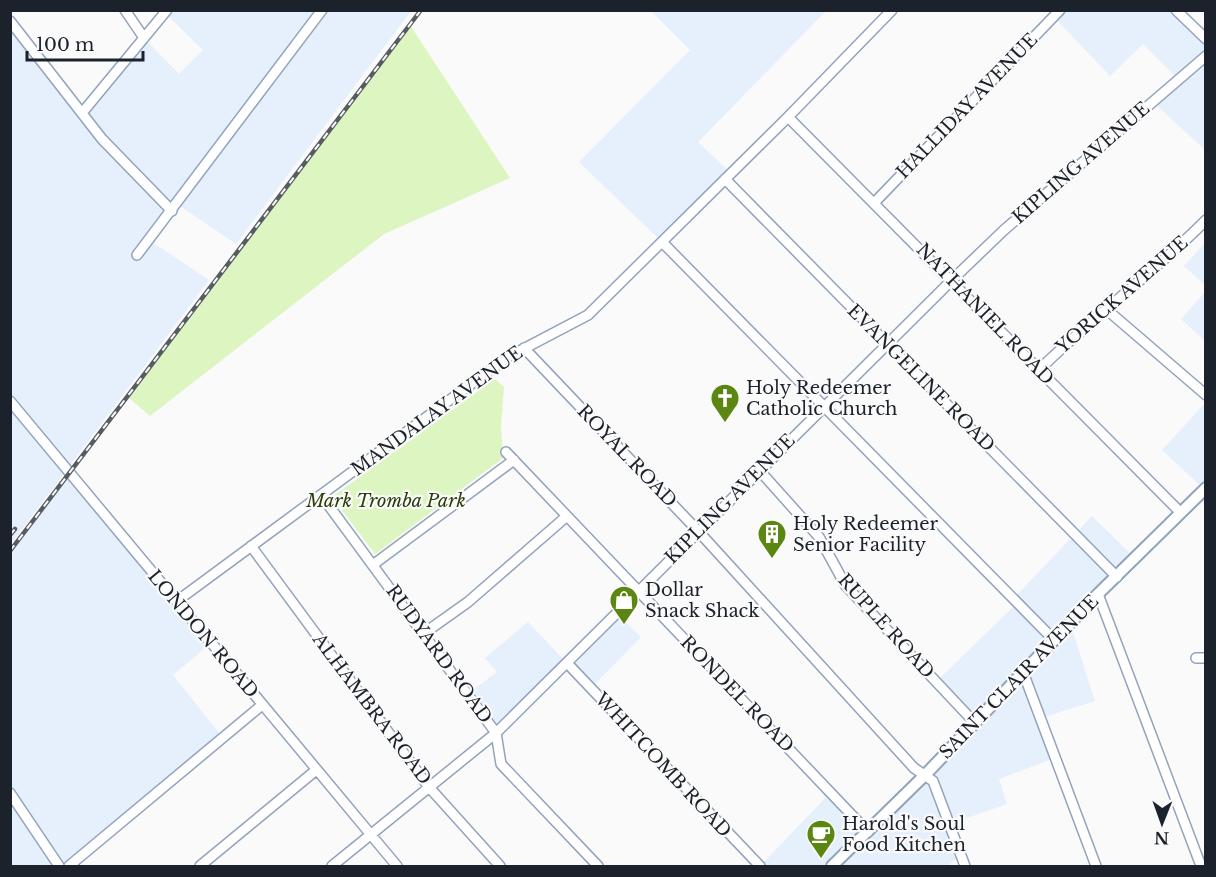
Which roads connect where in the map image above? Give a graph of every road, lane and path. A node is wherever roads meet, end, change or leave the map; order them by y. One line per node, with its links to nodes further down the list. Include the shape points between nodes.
1 (125, 10): 8 (street)
2 (167, 10): 8 (street)
3 (322, 10): 15 (street)
4 (892, 10): 12 (street, MANDALAY AVENUE)
5 (1060, 10): 14 (street, HALLIDAY AVENUE)
6 (1176, 10): 9 (street)
7 (10, 21): 11 (street)
8 (144, 38): 11 (street)
9 (1206, 39)
10 (1206, 56): 19 (street, KIPLING AVENUE, via 1004,230)
11 (82, 113): 15 (street)
12 (788, 117): 13 (street, MANDALAY AVENUE); 14 (street, NATHANIEL ROAD)
13 (725, 179): 17 (street, MANDALAY AVENUE); 21 (street, EVANGELINE ROAD)
14 (875, 202): 19 (street, NATHANIEL ROAD)
15 (172, 211): 18 (street)
16 (1206, 220): 20 (street, YORICK AVENUE, via 1159,266)
17 (663, 243): 22 (street, MANDALAY AVENUE, via 588,315); 26 (street)
18 (137, 255)
19 (952, 280): 21 (street, KIPLING AVENUE); 23 (street, NATHANIEL ROAD)
20 (1106, 309): 23 (street, YORICK AVENUE); 24 (street)
21 (886, 344): 26 (street, KIPLING AVENUE); 37 (street, EVANGELINE ROAD)
22 (524, 348): 31 (street, MANDALAY AVENUE); 34 (street, ROYAL ROAD)
23 (1039, 370): 32 (street, NATHANIEL ROAD)
24 (1206, 395)
25 (10, 401): 40 (street, LONDON ROAD)
26 (824, 407): 29 (street, KIPLING AVENUE); 42 (street)
27 (506, 452): 28 (street, RONDEL ROAD)
28 (514, 460): 33 (street, RONDEL ROAD); 36 (street)
29 (759, 470): 34 (street, KIPLING AVENUE); 46 (street, RUPLE ROAD, via 819,537 846,586)
30 (1206, 488): 32 (street, SAINT CLAIR AVENUE)
31 (321, 495): 35 (street, MANDALAY AVENUE); 36 (street, RUDYARD ROAD)
32 (1180, 512): 37 (street, SAINT CLAIR AVENUE)
33 (567, 516): 38 (street, RONDEL ROAD); 41 (street, via 468,602)
34 (699, 532): 38 (street, KIPLING AVENUE); 49 (street, ROYAL ROAD, via 914,768)
35 (251, 546): 40 (street, MANDALAY AVENUE); 50 (street, ALHAMBRA ROAD)
36 (374, 564): 41 (street, RUDYARD ROAD)
37 (1117, 577): 39 (street, SAINT CLAIR AVENUE)
38 (638, 590): 43 (street, KIPLING AVENUE); 52 (street, RONDEL ROAD)
39 (1098, 594): 42 (street, SAINT CLAIR AVENUE); 65 (street)
40 (177, 601): 45 (street, LONDON ROAD)
41 (423, 634): 47 (street, RUDYARD ROAD)
42 (1054, 640): 44 (street, SAINT CLAIR AVENUE)
43 (567, 663): 47 (street, KIPLING AVENUE); 61 (street, WHITCOMB ROAD)
44 (1023, 672): 46 (street, SAINT CLAIR AVENUE); 64 (street)
45 (262, 705): 48 (street, LONDON ROAD); 55 (street)
46 (974, 722): 49 (street, SAINT CLAIR AVENUE)
47 (496, 733): 50 (street, KIPLING AVENUE); 60 (street, RUDYARD ROAD, via 501,764)
48 (315, 771): 53 (street, LONDON ROAD); 56 (street)
49 (926, 774): 52 (street, SAINT CLAIR AVENUE); 63 (street, via 933,781)
50 (428, 786): 53 (street, KIPLING AVENUE); 59 (street, ALHAMBRA ROAD)
51 (10, 792): 54 (street)
52 (868, 832): 62 (street, SAINT CLAIR AVENUE)
53 (371, 834): 57 (street, KIPLING AVENUE); 58 (street, LONDON ROAD)
54 (58, 867)
55 (69, 867)
56 (200, 867)
57 (332, 867)
58 (397, 867)
59 (500, 867)
60 (598, 867)
61 (760, 867)
62 (832, 867)
63 (966, 867)
64 (1096, 867)
65 (1201, 867)

